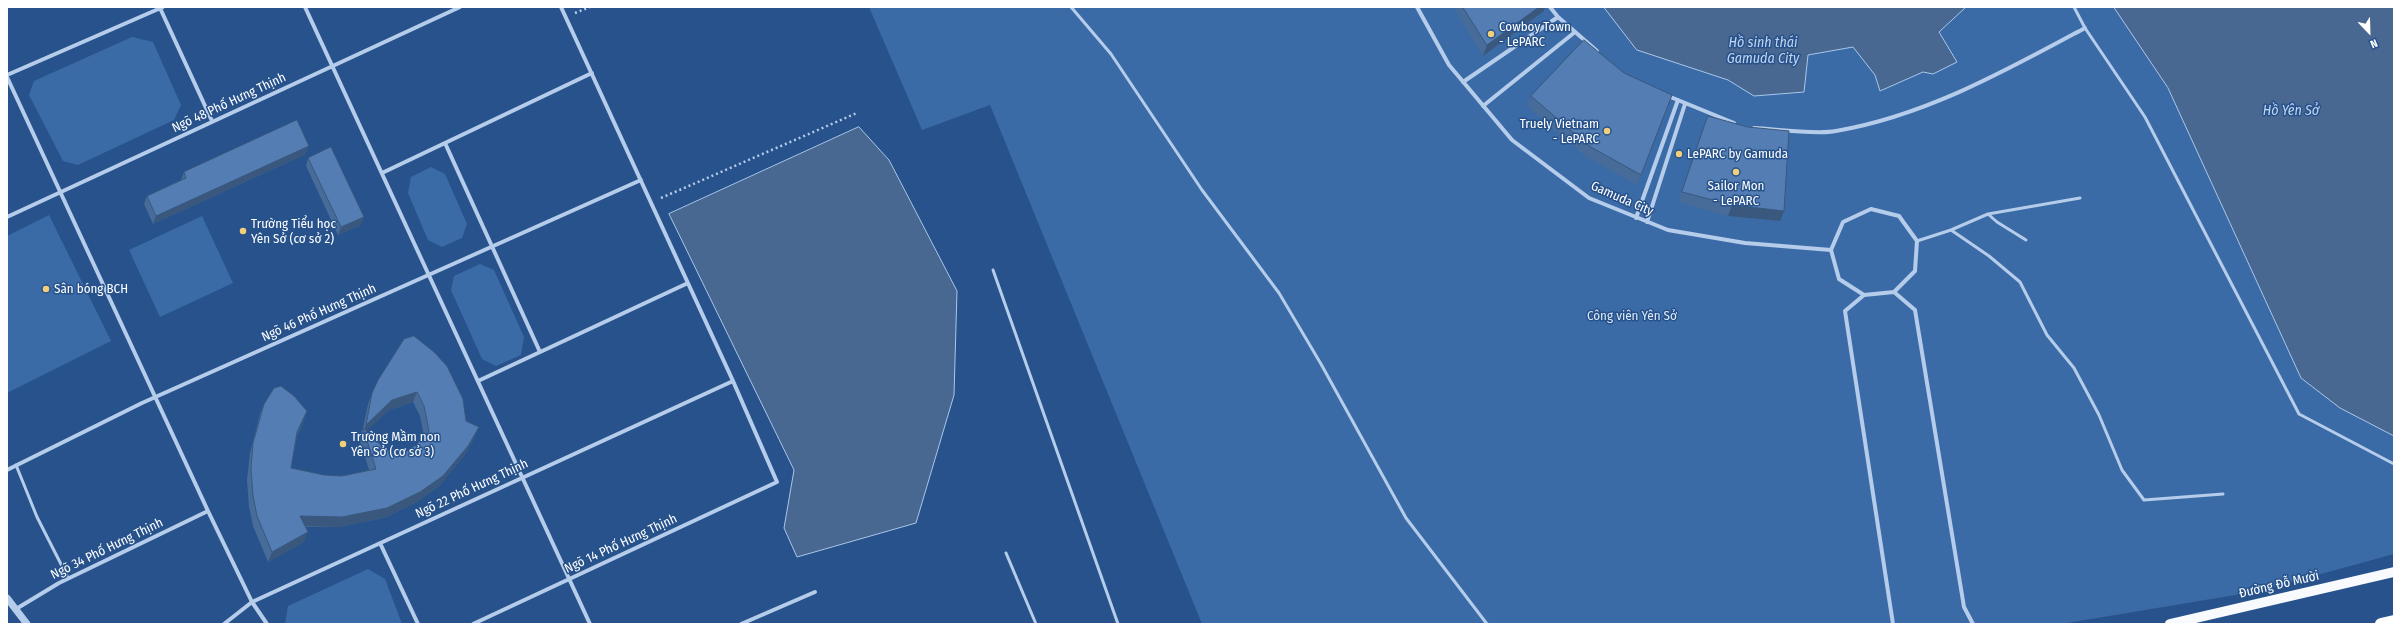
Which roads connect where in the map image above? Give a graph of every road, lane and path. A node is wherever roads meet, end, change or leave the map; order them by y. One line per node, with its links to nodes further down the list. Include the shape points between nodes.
1 (305, 7): 15 (street)
2 (460, 7): 15 (street, Ngõ 48 Phố Hưng Thịnh)
3 (561, 7): 10 (street)
4 (590, 7): 10 (path)
5 (1071, 7): 76 (lane, via 1111,54 1202,190 1279,293 1322,364 1406,518)
6 (1417, 7): 18 (street, Gamuda City, via 1449,65)
7 (1550, 7): 11 (street)
8 (2074, 7): 12 (lane)
9 (161, 8): 17 (street); 24 (street)
10 (566, 17): 16 (street)
11 (1558, 17): 13 (street); 18 (street)
12 (2085, 28): 26 (street, via 1995,76 1901,114 1834,132); 51 (lane, via 2145,117 2299,414)
13 (1575, 32): 14 (street); 22 (street)
14 (1604, 57)
15 (332, 66): 24 (street, Ngõ 48 Phố Hưng Thịnh); 28 (street)
16 (592, 73): 27 (street); 29 (street)
17 (7, 76): 30 (street)
18 (1463, 82): 22 (street, Gamuda City)
19 (1665, 95): 20 (street)
20 (1678, 100): 21 (street); 35 (street)
21 (1685, 104): 25 (street); 36 (street)
22 (1483, 106): 35 (street, Gamuda City, via 1512,140 1589,198)
23 (857, 113): 32 (path)
24 (212, 121): 30 (street, Ngõ 48 Phố Hưng Thịnh)
25 (1736, 124)
26 (1751, 128)
27 (445, 143): 28 (street); 40 (street)
28 (382, 173): 43 (street)
29 (641, 180): 32 (street); 40 (street, Ngõ 46 Phố Hưng Thịnh)
30 (59, 192): 34 (street, Ngõ 48 Phố Hưng Thịnh); 50 (street)
31 (2080, 198): 33 (lane)
32 (651, 202): 44 (street)
33 (1988, 214): 37 (lane); 38 (lane)
34 (7, 217)
35 (1636, 218): 36 (street, Gamuda City)
36 (1647, 222): 41 (street, Gamuda City, via 1668,230 1745,244)
37 (1951, 230): 39 (lane); 55 (lane, via 1989,256 2020,282 2047,334 2074,368 2099,415 2122,470 2144,500)
38 (2026, 240)
39 (1917, 241): 41 (street, via 1900,216 1870,209 1844,222); 45 (street, via 1915,271)
40 (492, 247): 43 (street, Ngõ 46 Phố Hưng Thịnh); 47 (street)
41 (1831, 250): 46 (street, via 1839,279)
42 (993, 270): 75 (lane)
43 (429, 275): 48 (street); 50 (street, Ngõ 46 Phố Hưng Thịnh)
44 (688, 283): 47 (street); 49 (street)
45 (1894, 292): 46 (street); 78 (street, via 1915,310 1964,607)
46 (1864, 295): 77 (street, via 1845,311)
47 (540, 352): 48 (street)
48 (478, 381): 54 (street)
49 (733, 381): 54 (street, Ngõ 22 Phố Hưng Thịnh); 61 (street, Ngõ 14 Phố Hưng Thịnh, via 777,482)
50 (154, 398): 52 (street, Ngõ 46 Phố Hưng Thịnh); 56 (street)
51 (2394, 464)
52 (16, 465): 53 (street, Ngõ 46 Phố Hưng Thịnh); 60 (lane, via 37,517)
53 (7, 470)
54 (522, 477): 57 (street, Ngõ 22 Phố Hưng Thịnh); 61 (street)
55 (2223, 494)
56 (208, 511): 60 (street, Ngõ 34 Phố Hưng Thịnh); 64 (street)
57 (380, 543): 64 (street, Ngõ 22 Phố Hưng Thịnh); 70 (street)
58 (1006, 553): 74 (lane)
59 (2394, 572): 79 (main road, Đường Đỗ Mười)
60 (68, 578): 65 (street, Ngõ 34 Phố Hưng Thịnh)
61 (570, 579): 71 (street, Ngõ 14 Phố Hưng Thịnh); 72 (street)
62 (815, 592): 73 (street)
63 (7, 598): 65 (street)
64 (252, 602): 68 (street, Ngõ 22 Phố Hưng Thịnh); 69 (street)
65 (16, 609): 67 (street)
66 (2394, 621): 80 (highway)
67 (28, 624)
68 (224, 624)
69 (267, 624)
70 (418, 624)
71 (472, 624)
72 (590, 624)
73 (741, 624)
74 (1036, 624)
75 (1118, 624)
76 (1487, 624)
77 (1893, 624)
78 (1973, 624)
79 (2170, 624)
80 (2381, 624)

